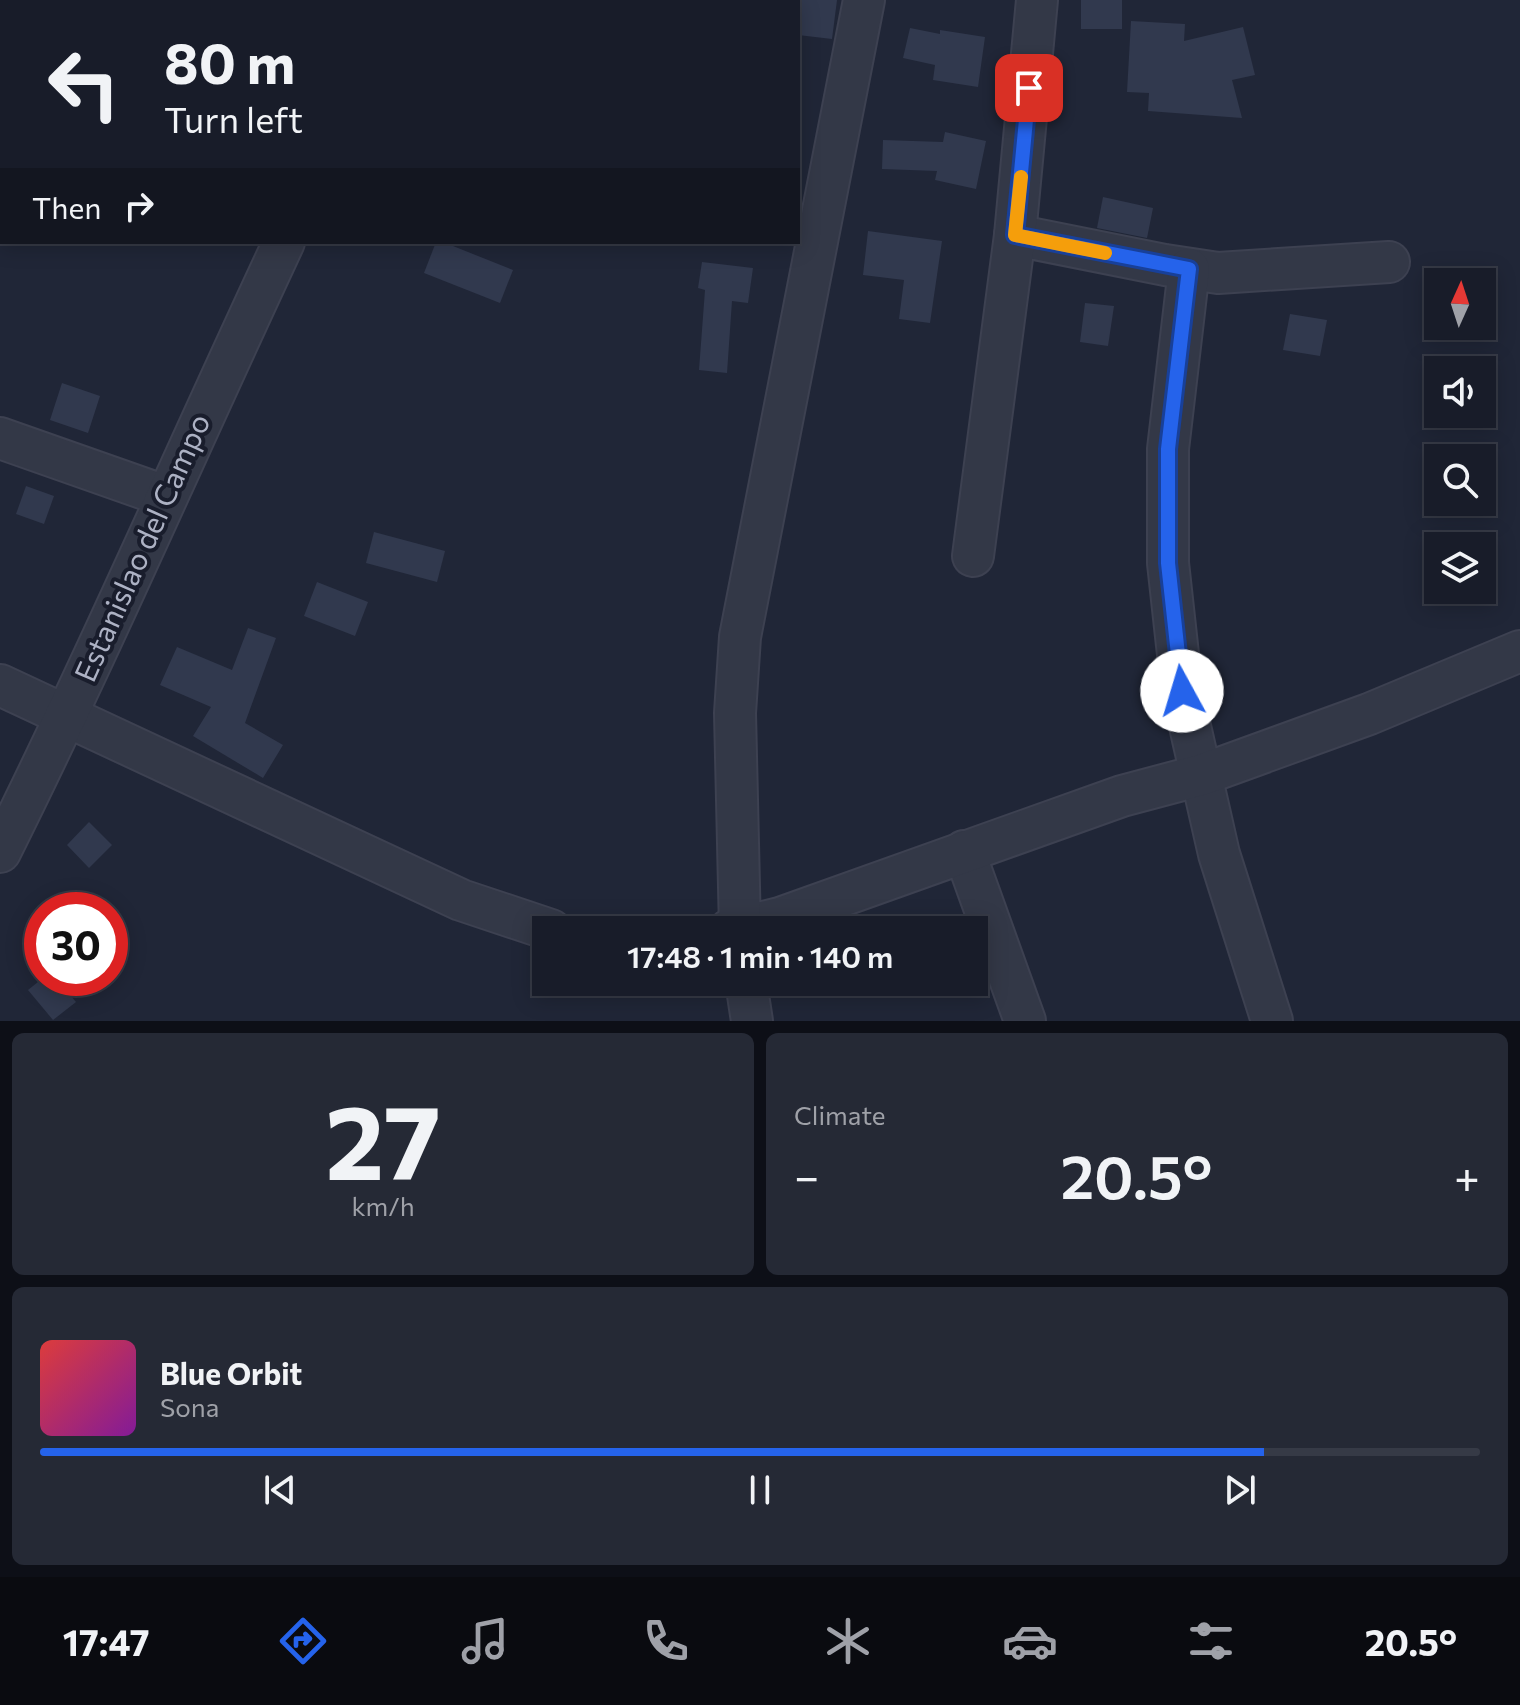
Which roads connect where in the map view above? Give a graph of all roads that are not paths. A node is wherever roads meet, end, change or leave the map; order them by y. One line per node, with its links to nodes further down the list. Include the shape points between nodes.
1 (864, 0): 16 (street, via 740,637)
2 (1037, 0): 3 (street)
3 (1015, 235): 6 (street); 9 (street)
4 (283, 244): 8 (street, Estanislao del Campo)
5 (1389, 262): 6 (street, via 1218,273)
6 (1189, 269): 13 (street, via 1168,449 1168,563 1182,691)
7 (0, 438): 8 (street)
8 (165, 496): 12 (street, Estanislao del Campo)
9 (973, 556)
10 (1520, 651): 13 (street, via 1369,714)
11 (0, 685): 12 (street)
12 (68, 715): 15 (street, Estanislao del Campo); 18 (street, via 461,900)
13 (1201, 775): 14 (street, via 1122,796); 22 (street, via 1219,854)
14 (964, 851): 17 (street); 21 (street)
15 (0, 852)
16 (736, 916)
17 (785, 916)
18 (532, 924)
19 (748, 996): 20 (street)
20 (752, 1021)
21 (1025, 1021)
22 (1272, 1021)

